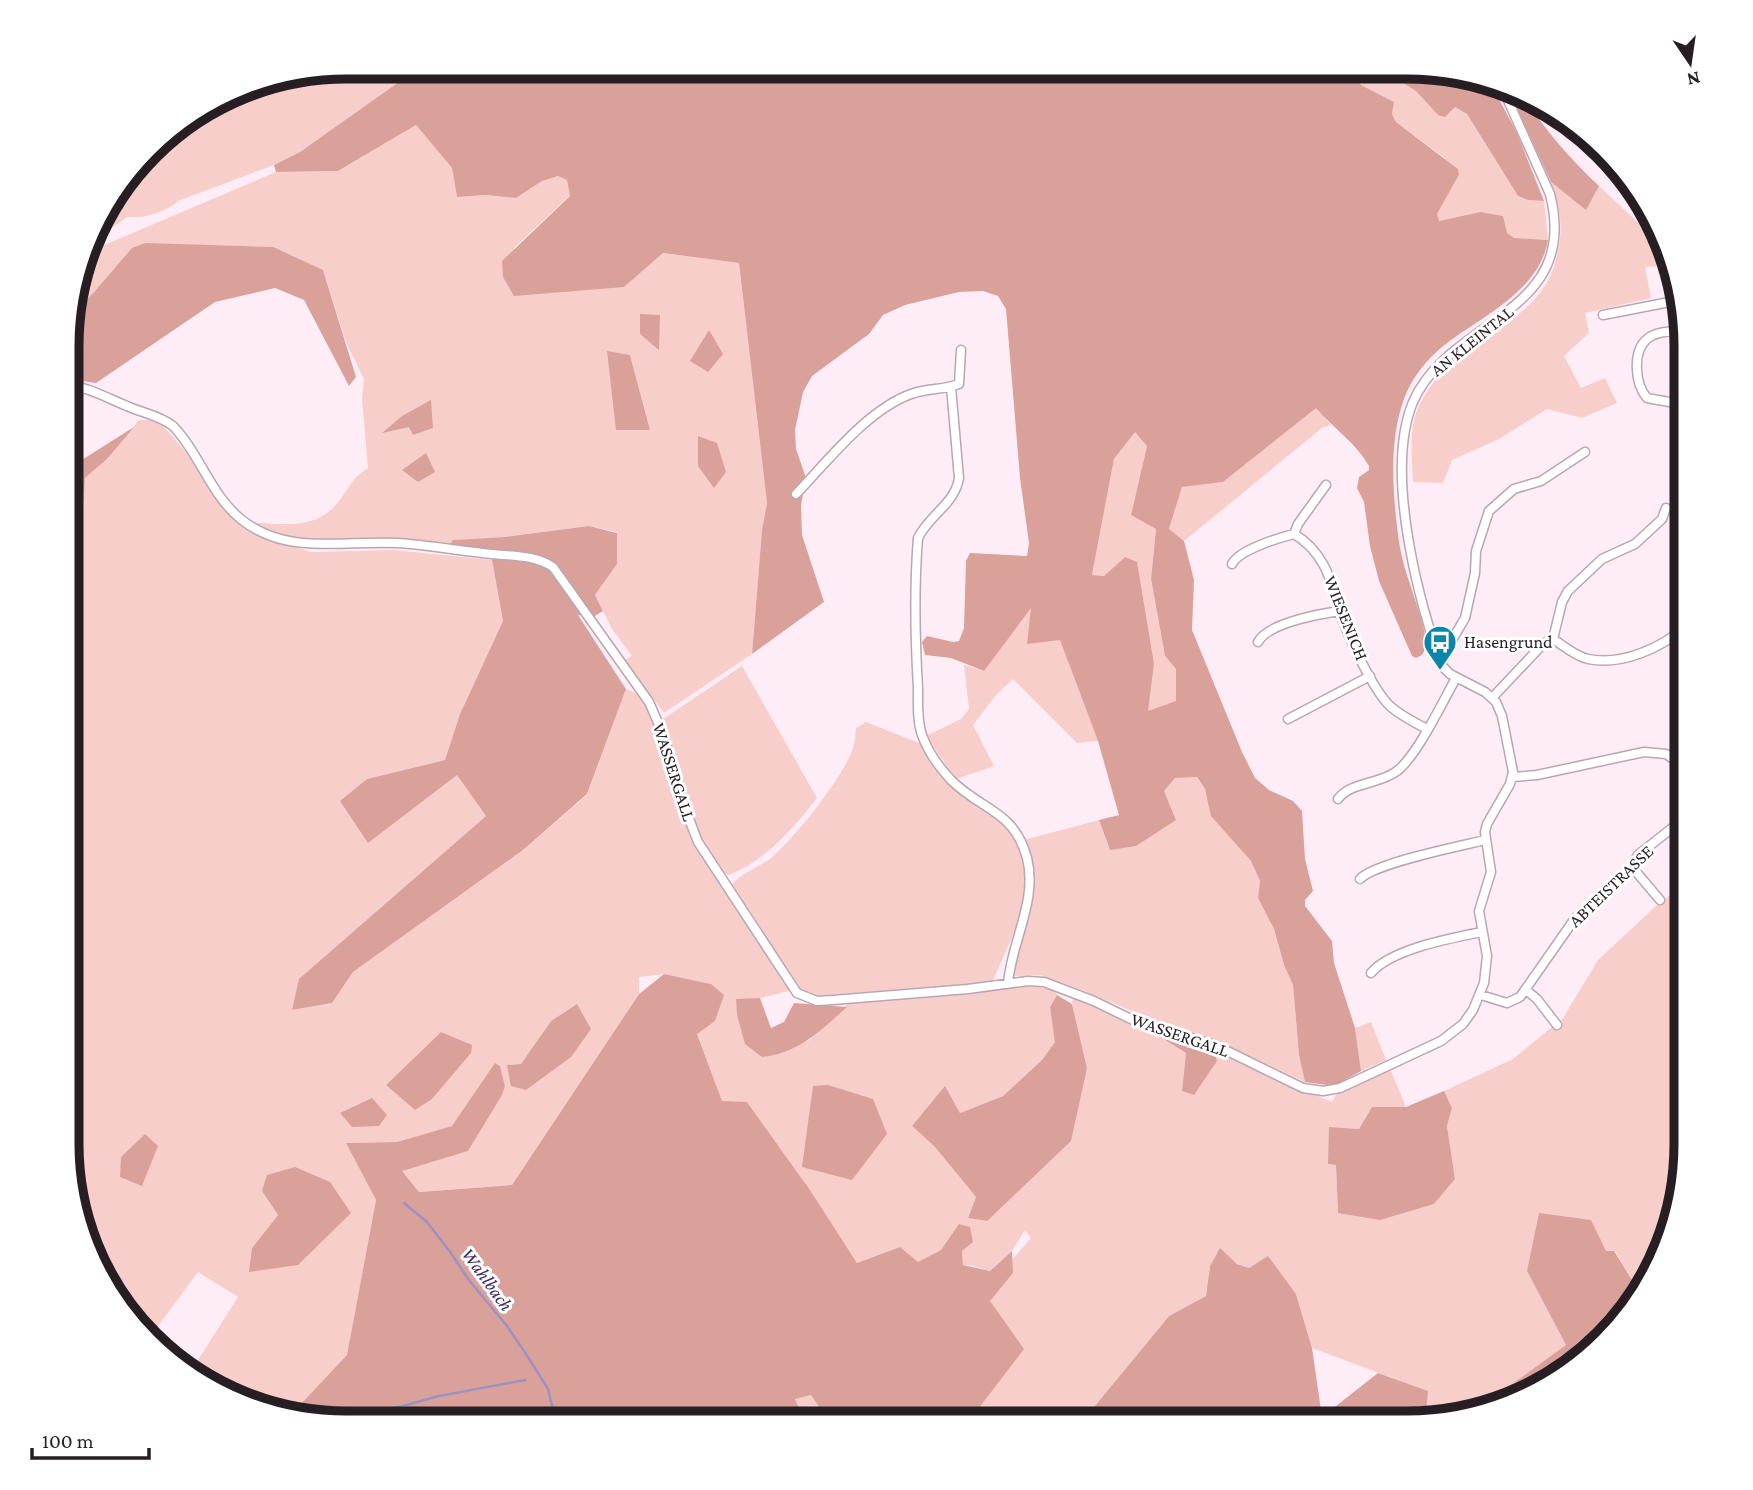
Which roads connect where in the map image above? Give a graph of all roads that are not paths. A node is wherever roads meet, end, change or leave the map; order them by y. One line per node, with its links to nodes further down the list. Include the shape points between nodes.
1 (1507, 98): 19 (street, AN KLEINTAL, via 1550,194 1554,240 1534,287 1440,364 1425,380 1409,412 1402,455 1407,531)
2 (1671, 302): 3 (street)
3 (1603, 315)
4 (1674, 332): 8 (street, via 1646,340 1637,362 1638,380 1647,398)
5 (961, 350): 7 (street, via 961,381)
6 (79, 387): 35 (street, WASSERGALL, via 173,426 233,512 263,533 306,544 395,543 546,562 649,702 698,842 797,993 817,1001)
7 (951, 387): 11 (street, via 913,393 891,404); 35 (street, via 958,487 918,538 919,719 927,746 950,778 1020,836 1029,885)
8 (1674, 403)
9 (1585, 452): 19 (street, via 1541,481 1514,489 1489,511 1476,551 1465,618 1452,640)
10 (1326, 485): 13 (street)
11 (796, 494)
12 (1666, 508): 17 (street, via 1662,519 1635,544 1602,559 1568,591)
13 (1294, 534): 14 (street, via 1237,555); 15 (street, WIESENICH, via 1325,566)
14 (1232, 564)
15 (1340, 611): 18 (street, via 1298,620 1263,634); 20 (street, WIESENICH)
16 (1674, 635): 17 (street, via 1656,648 1607,660 1581,656)
17 (1553, 639): 22 (street)
18 (1258, 642)
19 (1436, 650): 21 (street, via 1443,667)
20 (1370, 676): 23 (street); 24 (street, WIESENICH, via 1390,706)
21 (1456, 678): 22 (street); 24 (street)
22 (1492, 698): 26 (street, via 1502,716)
23 (1288, 719)
24 (1427, 729): 27 (street, via 1396,772 1346,791)
25 (1674, 760): 26 (street, via 1644,752)
26 (1513, 777): 29 (street, via 1487,824)
27 (1338, 799)
28 (1674, 826): 30 (street, ABTEISTRASSE, via 1638,855)
29 (1485, 839): 31 (street, via 1394,864); 33 (street, via 1491,872 1479,904)
30 (1632, 867): 32 (street); 36 (street, ABTEISTRASSE, via 1576,917)
31 (1360, 879)
32 (1660, 900)
33 (1482, 932): 34 (street, via 1429,944 1383,963); 37 (street, via 1487,969)
34 (1371, 973)
35 (1008, 984): 37 (street, WASSERGALL, via 1044,982 1137,1022 1215,1045 1294,1083 1331,1091 1452,1033)
36 (1526, 990): 37 (street, via 1511,1002); 38 (street)
37 (1481, 995)
38 (1558, 1025)

